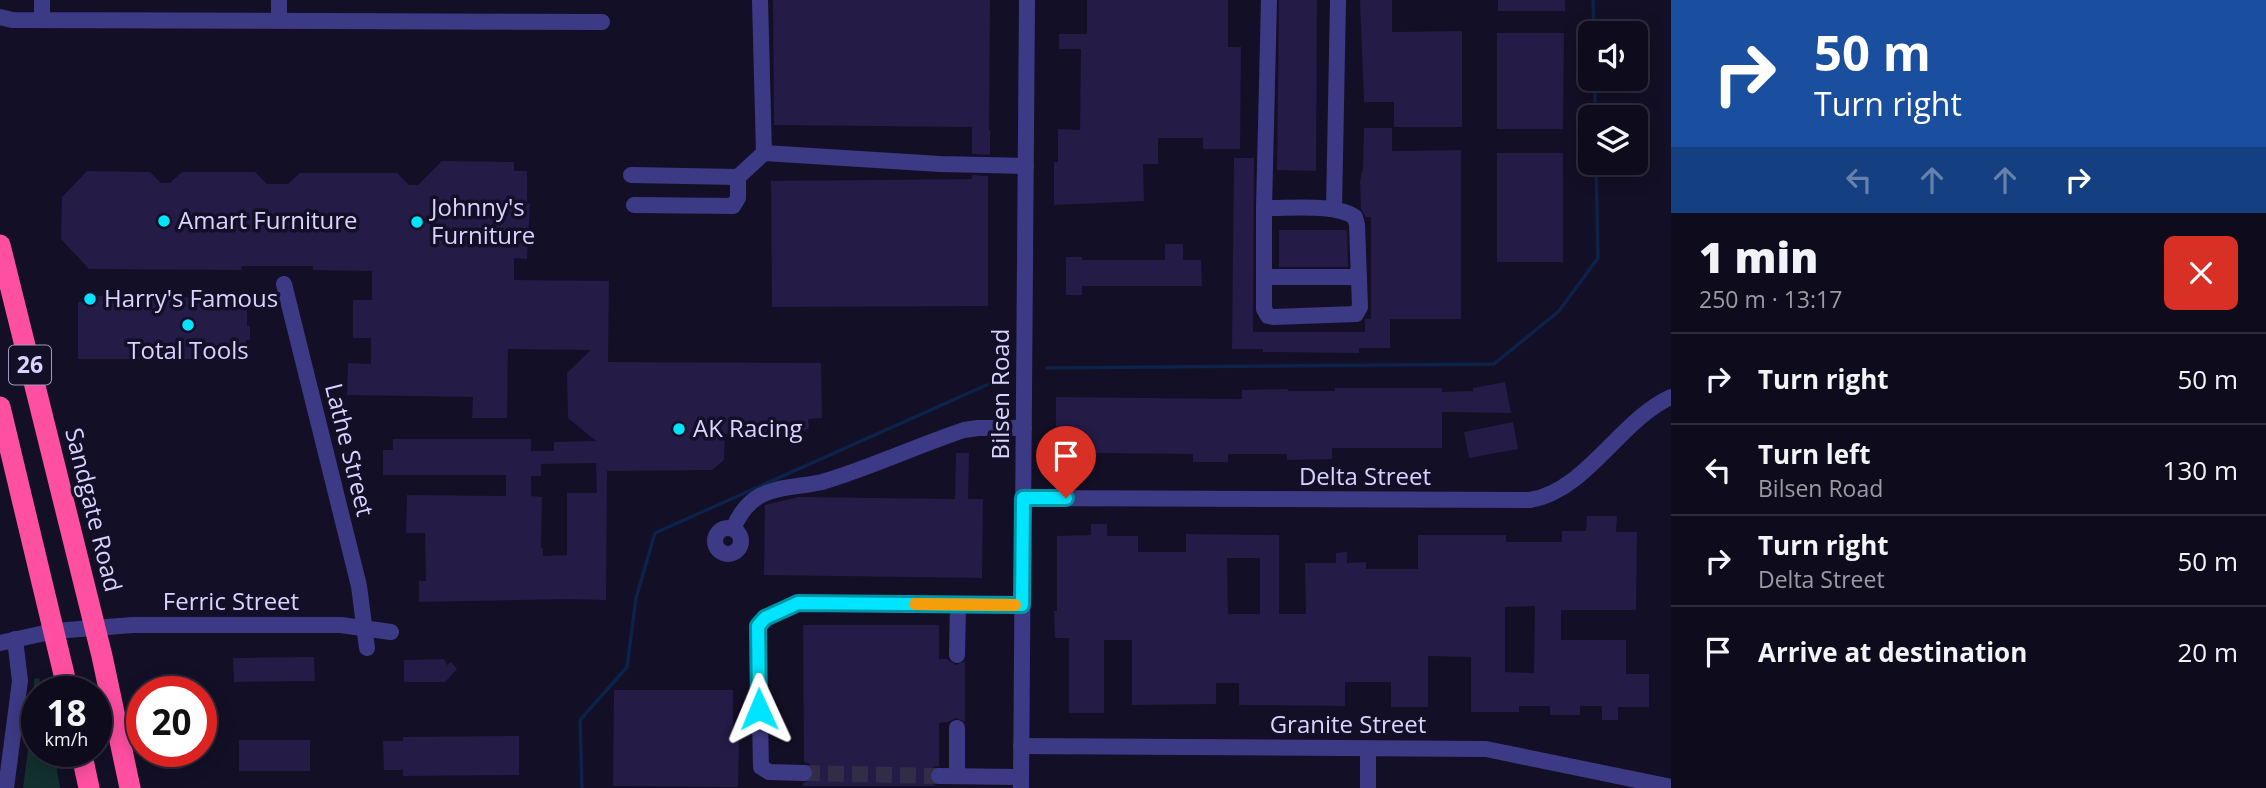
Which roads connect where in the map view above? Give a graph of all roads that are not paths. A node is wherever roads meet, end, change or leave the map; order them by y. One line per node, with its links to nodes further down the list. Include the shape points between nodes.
1 (42, 0): 7 (street)
2 (279, 0): 9 (street)
3 (760, 0): 11 (street)
4 (1027, 0): 12 (street, Bilsen Road)
5 (1269, 0): 16 (street)
6 (1338, 0): 17 (street)
7 (42, 19): 8 (street); 9 (street)
8 (4, 20)
9 (279, 20): 10 (street)
10 (602, 22)
11 (764, 153): 12 (street); 14 (street)
12 (1026, 166): 24 (street, Bilsen Road)
13 (631, 175): 14 (street)
14 (738, 177): 15 (street, via 738,198 733,206)
15 (634, 205)
16 (1264, 208): 17 (street); 19 (street)
17 (1334, 209): 20 (street, via 1356,219)
18 (0, 245): 29 (highway, Sandgate Road / 26)
19 (1264, 276): 20 (street); 20 (street, via 1264,309 1273,317 1356,314)
20 (1359, 277)
21 (284, 284): 30 (street, Lathe Street)
22 (1671, 397): 25 (street, Delta Street, via 1650,410 1566,486 1539,498)
23 (0, 407): 31 (highway, 26)
24 (1024, 428): 25 (street, Bilsen Road); 26 (street, via 964,430 828,480 768,493 745,509)
25 (1023, 498): 28 (street, Bilsen Road)
26 (733, 529)
27 (958, 604): 28 (street); 35 (street); 41 (street, via 798,603 761,621 761,767 769,772)
28 (1022, 605): 38 (street, Bilsen Road)
29 (94, 627): 30 (street, Ferric Street); 31 (street, Ferric Street); 48 (highway, Sandgate Road / 26)
30 (366, 627): 32 (street, Ferric Street); 34 (street, Lathe Street)
31 (54, 631): 33 (street, Ferric Street); 36 (highway, 26)
32 (391, 632)
33 (7, 641): 46 (street, via 20,681)
34 (367, 648)
35 (957, 655)
36 (64, 676)
37 (957, 728): 43 (street)
38 (1021, 746): 39 (street, Granite Street); 44 (street, Bilsen Road)
39 (1368, 749): 45 (street, Granite Street, via 1486,749); 49 (street)
40 (84, 767): 47 (highway)
41 (803, 773)
42 (939, 776): 43 (street)
43 (957, 776): 44 (street)
44 (1021, 782)
45 (1670, 782)
46 (6, 788)
47 (89, 788)
48 (130, 788)
49 (1368, 788)

